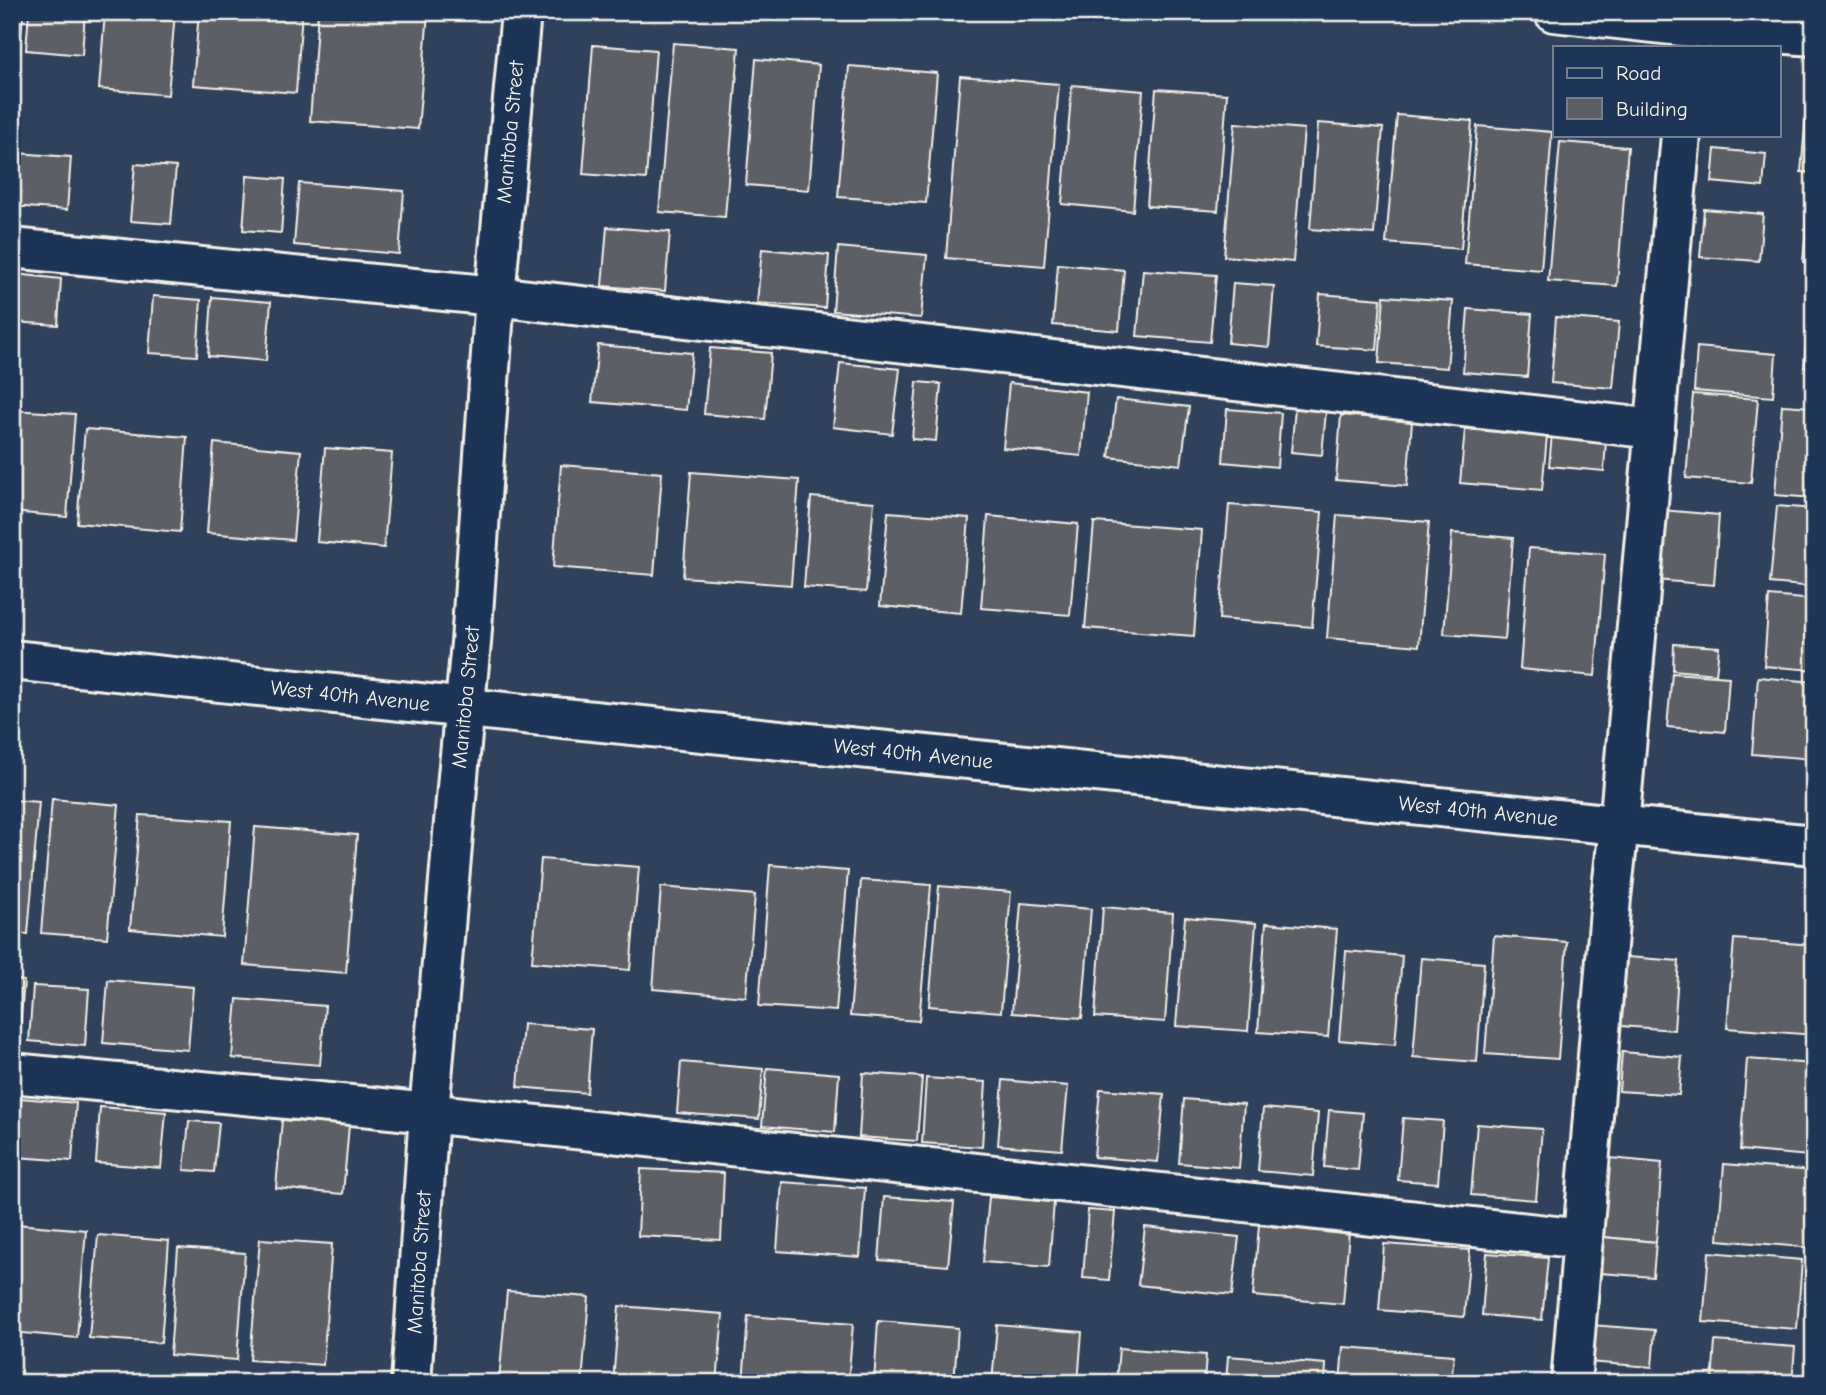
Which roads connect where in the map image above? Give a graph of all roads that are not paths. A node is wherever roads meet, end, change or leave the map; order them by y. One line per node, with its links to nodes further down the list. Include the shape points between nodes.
1 (521, 12): 7 (street, Manitoba Street)
2 (1554, 12): 4 (street)
3 (1814, 36): 4 (street)
4 (1689, 37)
5 (1681, 136): 8 (street)
6 (12, 248): 7 (street)
7 (495, 296): 8 (street); 10 (street, Manitoba Street)
8 (1655, 429): 11 (street)
9 (12, 660): 10 (street, West 40th Avenue)
10 (464, 708): 11 (street, West 40th Avenue); 14 (street, Manitoba Street)
11 (1619, 826): 12 (street, West 40th Avenue); 15 (street)
12 (1814, 845)
13 (12, 1073): 14 (street)
14 (429, 1113): 15 (street); 16 (street, Manitoba Street)
15 (1583, 1239): 17 (street)
16 (411, 1383)
17 (1571, 1383)

